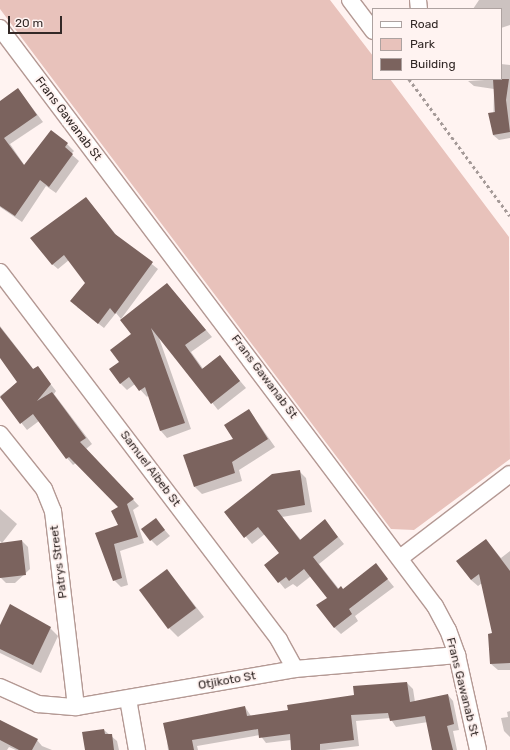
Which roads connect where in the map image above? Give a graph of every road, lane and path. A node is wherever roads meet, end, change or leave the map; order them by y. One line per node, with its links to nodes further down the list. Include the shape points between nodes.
1 (350, 0): 3 (street)
2 (0, 28): 9 (street, Frans Gawanab St)
3 (372, 30)
4 (410, 80): 5 (path)
5 (510, 216)
6 (0, 272): 11 (street, Samuel Aibeb St, via 279,640)
7 (0, 434): 14 (street, Patrys Street, via 44,489 53,511)
8 (510, 474): 9 (street)
9 (400, 558): 10 (street, Frans Gawanab St, via 434,606 448,630)
10 (457, 655): 11 (street, Otjikoto St); 16 (street, Frans Gawanab St)
11 (295, 669): 13 (street, Otjikoto St)
12 (0, 687): 14 (street, Otjikoto St, via 38,704)
13 (128, 699): 14 (street, Otjikoto St); 15 (street)
14 (76, 707)
15 (137, 750)
16 (478, 750)

